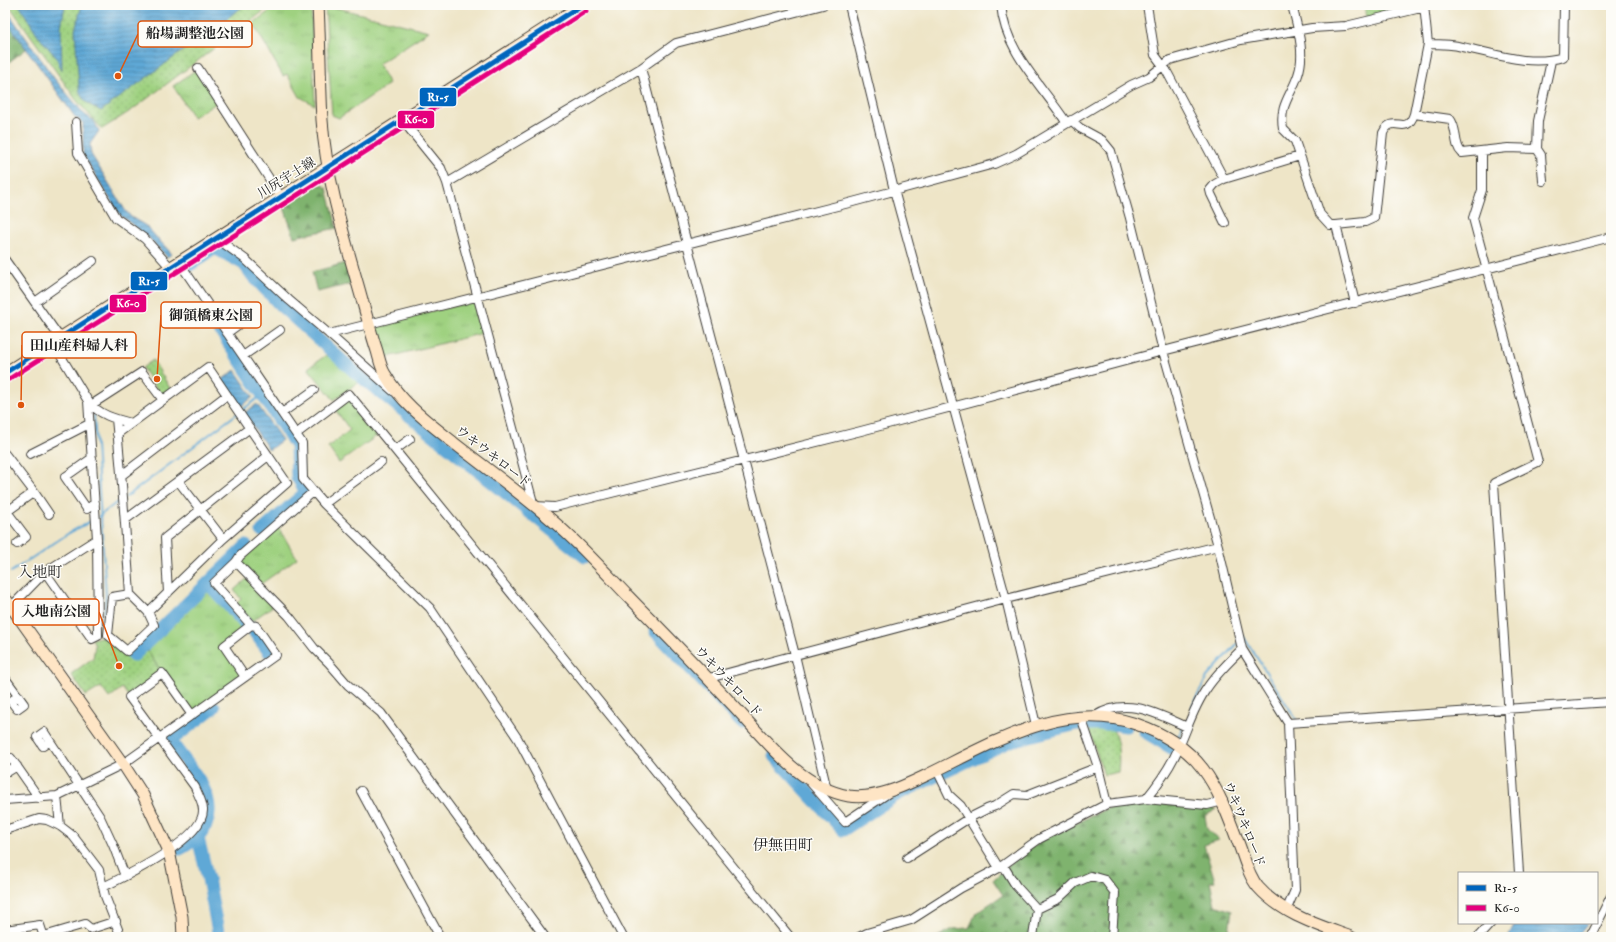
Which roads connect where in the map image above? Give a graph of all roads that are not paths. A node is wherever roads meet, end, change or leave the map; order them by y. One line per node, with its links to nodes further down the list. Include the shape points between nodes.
1 (318, 5): 23 (street, ウキウキロード, via 322,121)
2 (582, 5): 17 (street, 川尻宇土線)
3 (823, 5): 15 (street, via 676,43)
4 (849, 5): 27 (street)
5 (1002, 5): 18 (street, via 1016,51)
6 (1147, 5): 13 (street, via 1155,55)
7 (1292, 5): 10 (street)
8 (1564, 5): 12 (street, via 1563,57)
9 (1425, 6): 10 (street, via 1346,26); 11 (street)
10 (1298, 30): 13 (street, via 1241,40 1170,60); 22 (street, via 1301,50 1299,74 1282,110 1281,119 1283,129 1295,141)
11 (1428, 44): 12 (street, via 1460,46 1523,61); 16 (street)
12 (1551, 61): 20 (street, via 1538,121)
13 (1162, 66): 18 (street, via 1149,77); 24 (street)
14 (198, 68): 28 (street)
15 (641, 68): 26 (street); 33 (street)
16 (1414, 114): 21 (street, via 1450,119 1460,152); 30 (street, via 1408,125 1392,124 1386,127 1383,133 1374,218 1365,222)
17 (403, 121): 23 (street, 川尻宇土線); 26 (street, via 441,168)
18 (1069, 121): 27 (street, via 1016,154 994,164); 47 (street, via 1102,140 1111,151)
19 (76, 122): 36 (street, via 78,153 116,218)
20 (1537, 149): 21 (street, via 1508,148); 25 (street, via 1541,155)
21 (1482, 151): 37 (street, via 1482,190 1473,218)
22 (1300, 156): 24 (street); 30 (street, via 1320,214 1330,225)
23 (329, 168): 28 (street, 川尻宇土線); 42 (street, ウキウキロード)
24 (1224, 179): 29 (street, via 1210,190)
25 (1543, 181)
26 (447, 183): 38 (street)
27 (894, 190): 33 (street); 54 (street)
28 (281, 197): 32 (street, 川尻宇土線)
29 (1225, 223)
30 (1336, 225): 40 (street)
31 (1611, 237): 37 (street)
32 (216, 238): 36 (street, 川尻宇土線); 45 (street, via 245,259)
33 (687, 243): 38 (street); 69 (street)
34 (5, 260): 39 (street)
35 (93, 261): 39 (street)
36 (175, 264): 44 (street); 46 (street, 川尻宇土線)
37 (1486, 269): 40 (street); 102 (street, via 1538,462 1494,482)
38 (477, 298): 42 (street); 78 (street)
39 (35, 302): 46 (street)
40 (1356, 303): 47 (street)
41 (246, 320): 44 (street)
42 (368, 323): 45 (street); 55 (street, ウキウキロード, via 384,374)
43 (280, 330): 48 (street)
44 (227, 333): 48 (street)
45 (329, 334): 55 (street)
46 (56, 340): 49 (street, 川尻宇土線); 53 (street)
47 (1163, 351): 54 (street); 86 (street)
48 (243, 356): 56 (street)
49 (5, 373)
50 (314, 390): 56 (street)
51 (227, 396): 52 (street, via 208,368); 60 (street); 72 (street)
52 (162, 400): 53 (street, via 142,372); 58 (street)
53 (90, 403): 57 (street, via 96,410); 59 (street)
54 (954, 407): 69 (street); 91 (street)
55 (411, 408): 78 (street, ウキウキロード)
56 (282, 413): 62 (street)
57 (116, 419): 58 (street); 61 (street)
58 (131, 423): 61 (street)
59 (89, 424): 66 (street); 68 (street)
60 (250, 428): 67 (street); 73 (street)
61 (117, 434): 72 (street)
62 (296, 434): 64 (street, via 349,394); 75 (street, via 302,443 304,479)
63 (410, 438): 64 (street)
64 (395, 450): 152 (street)
65 (5, 454): 71 (street)
66 (30, 454)
67 (268, 456): 79 (street); 84 (street, via 287,483)
68 (92, 458): 76 (street); 76 (street, via 65,477 87,509)
69 (743, 460): 78 (street, via 555,507); 96 (street)
70 (382, 462): 77 (street)
71 (8, 464): 74 (street)
72 (122, 475): 82 (street)
73 (179, 482): 79 (street); 82 (street)
74 (34, 492): 80 (street); 81 (street)
75 (313, 492): 77 (street); 87 (street)
76 (95, 503): 83 (street)
77 (324, 504): 151 (street, via 411,588 430,608 447,632 518,739)
78 (534, 506): 99 (street, ウキウキロード, via 563,530)
79 (201, 509): 84 (street); 89 (street, via 165,538)
80 (6, 511): 85 (street, via 26,537)
81 (49, 514)
82 (125, 520): 90 (street)
83 (97, 539): 88 (street); 88 (street, via 98,636 92,639)
84 (223, 539): 89 (street)
85 (18, 544)
86 (1218, 546): 91 (street); 95 (street)
87 (236, 562): 94 (street, via 214,583); 150 (street, via 289,616 348,685 381,713)
88 (45, 572): 92 (street)
89 (168, 593): 93 (street)
90 (130, 594): 93 (street); 93 (street, via 112,597 108,635 127,651 154,625)
91 (1006, 599): 96 (street); 107 (street)
92 (7, 606): 113 (street)
93 (148, 612)
94 (251, 625): 97 (street, via 224,646); 97 (street, via 256,626 276,654)
95 (1242, 649): 106 (street); 108 (street, via 1206,688)
96 (795, 655): 99 (street); 120 (street)
97 (245, 677): 103 (street)
98 (5, 678): 100 (street)
99 (709, 678): 118 (street, ウキウキロード, via 780,755)
100 (19, 696)
101 (1611, 702): 102 (street)
102 (1509, 708): 106 (street); 135 (street)
103 (192, 715): 109 (street); 109 (street, via 162,673 129,697)
104 (1095, 716): 105 (street, ウキウキロード); 108 (street, via 1120,706 1157,713); 111 (street, ウキウキロード, via 1122,719 1139,725)
105 (1081, 717): 107 (street, ウキウキロード); 116 (street)
106 (1288, 723): 140 (street, via 1295,890)
107 (1036, 725): 117 (street, ウキウキロード, via 1009,735)
108 (1187, 727): 111 (street)
109 (160, 738): 113 (street); 132 (street, via 195,787 204,811 192,833)
110 (50, 741): 119 (street)
111 (1180, 746): 125 (street, via 1169,768); 127 (street, ウキウキロード, via 1197,760 1213,781)
112 (5, 762): 115 (street, via 11,758)
113 (124, 764): 119 (street); 132 (street, via 143,795)
114 (5, 765): 115 (street, via 9,771)
115 (17, 766): 124 (street)
116 (1098, 767): 128 (street); 129 (street, via 1027,795 1014,794)
117 (937, 770): 121 (street, ウキウキロード); 129 (street, via 949,795)
118 (805, 776): 120 (street, ウキウキロード); 121 (street, via 845,822)
119 (80, 786): 123 (street); 136 (street, via 100,817)
120 (828, 790): 121 (street, ウキウキロード, via 857,797)
121 (893, 790)
122 (361, 791): 149 (street)
123 (57, 796): 124 (street); 130 (street)
124 (39, 798): 126 (street)
125 (1146, 799): 127 (street, via 1207,805); 128 (street)
126 (5, 800)
127 (1223, 801): 140 (street, ウキウキロード, via 1252,878)
128 (1107, 804): 134 (street, via 1039,839)
129 (969, 818): 133 (street); 134 (street)
130 (60, 826): 131 (street, via 39,819); 137 (street, via 73,836 99,870)
131 (5, 830)
132 (169, 851): 136 (street); 148 (street, via 182,917)
133 (907, 858)
134 (1001, 867): 139 (street); 153 (street, via 961,888 911,920)
135 (1519, 872)
136 (125, 876): 137 (street)
137 (103, 887): 141 (street)
138 (1611, 896): 142 (street)
139 (1037, 908): 154 (street); 155 (street, via 1058,899 1074,883 1091,876 1105,880 1115,893)
140 (1286, 911): 156 (street, ウキウキロード)
141 (116, 921): 146 (street, via 91,929 85,924); 147 (street)
142 (1598, 922)
143 (1490, 924): 157 (street)
144 (1597, 924): 158 (street)
145 (5, 930): 146 (street, via 40,925)
146 (44, 937)
147 (121, 937)
148 (183, 937)
149 (440, 937)
150 (545, 937)
151 (623, 937)
152 (790, 937)
153 (859, 937)
154 (1033, 937)
155 (1112, 937)
156 (1351, 937)
157 (1478, 937)
158 (1588, 937)

